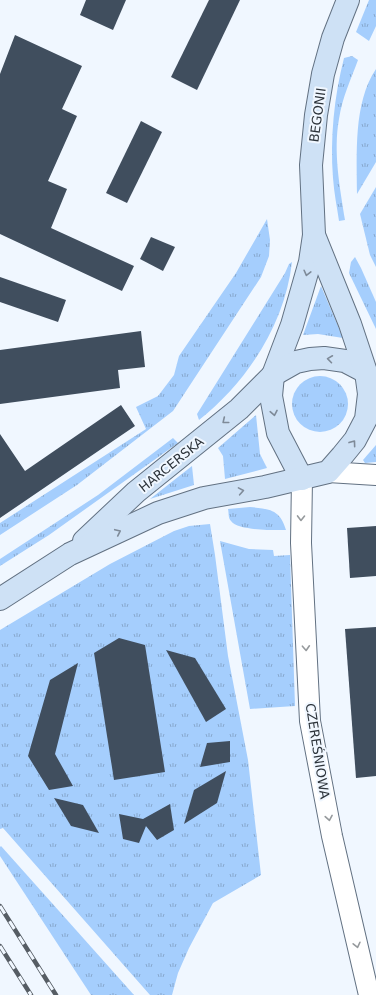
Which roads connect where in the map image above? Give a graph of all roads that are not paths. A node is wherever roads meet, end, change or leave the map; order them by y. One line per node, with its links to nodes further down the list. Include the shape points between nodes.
1 (348, 0): 2 (street, BEGONII, via 333,38 323,74 316,115 312,165)
2 (314, 235): 3 (street, BEGONII, one-way to 3, via 310,262 296,311); 4 (street, BEGONII)
3 (273, 374): 4 (street, one-way to 3, via 345,361 324,358 296,362); 7 (street, one-way to 7, via 271,396 278,433); 8 (street, HARCERSKA, one-way to 8, via 239,409 136,492)
4 (371, 374): 5 (street, one-way to 4, via 355,440 366,419)
5 (328, 472): 6 (street); 7 (street)
6 (376, 475)
7 (302, 479): 8 (street, HARCERSKA, one-way to 7, via 158,513 191,502); 10 (street, CZEREŚNIOWA, one-way to 10, via 301,543 310,721 332,836)
8 (70, 554): 9 (street, HARCERSKA)
9 (0, 599)
10 (369, 995)

